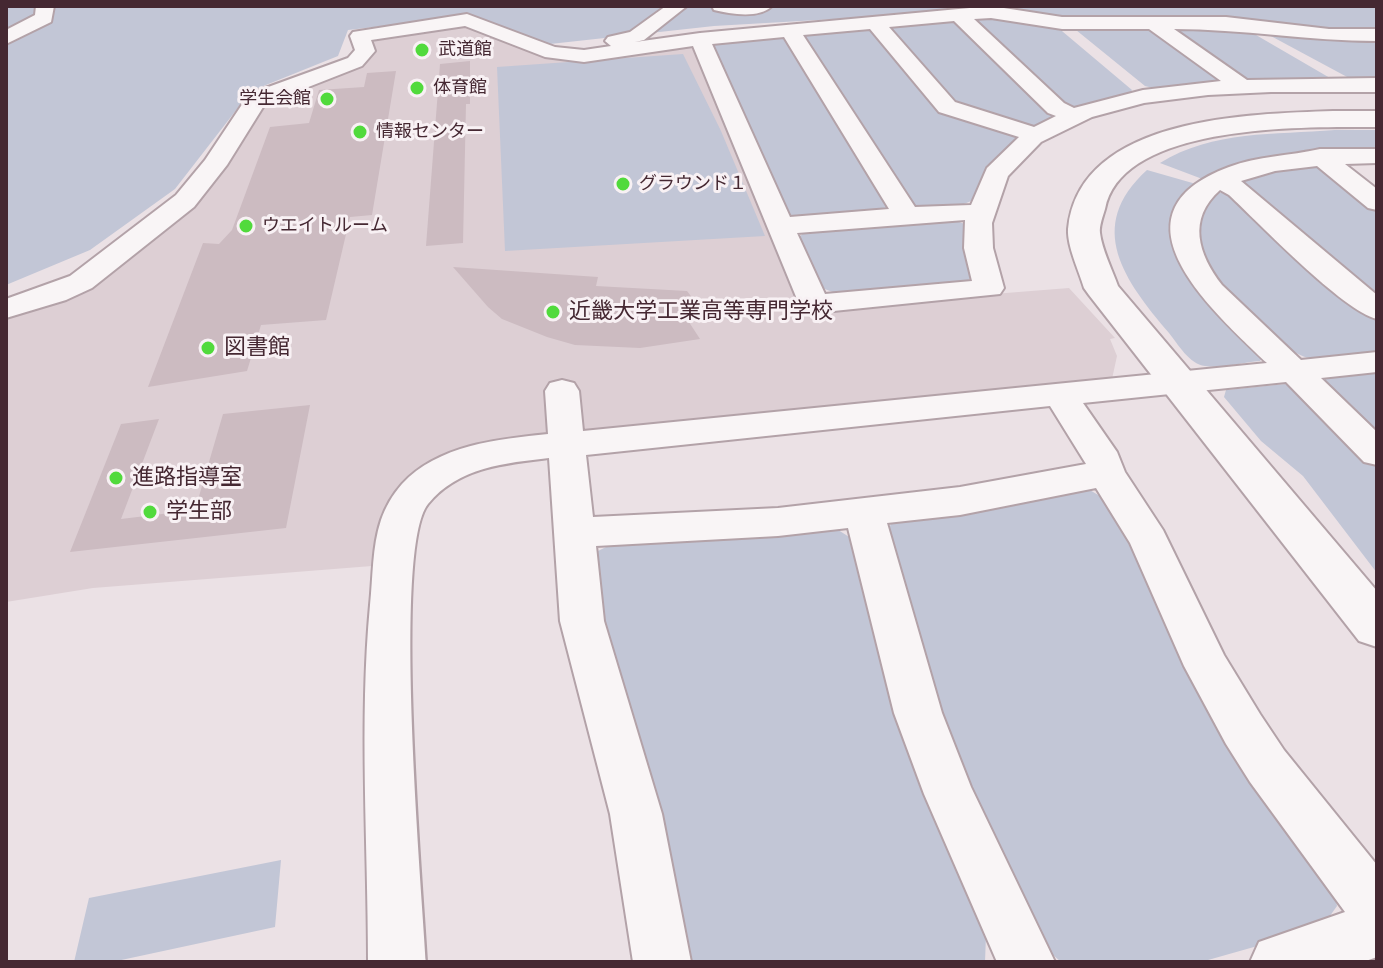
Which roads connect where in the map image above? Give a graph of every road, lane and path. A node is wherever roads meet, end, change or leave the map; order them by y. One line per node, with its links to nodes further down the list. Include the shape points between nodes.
1 (45, 6): 11 (street, via 44,18)
2 (678, 6): 14 (street, via 637,36 577,48)
3 (721, 6): 4 (street)
4 (763, 6)
5 (959, 15): 6 (street); 7 (street, via 991,12 1062,23); 19 (street, via 1056,108)
6 (875, 23): 9 (street); 21 (street, via 947,107)
7 (1153, 23): 8 (street); 16 (street)
8 (1258, 27): 10 (street); 13 (street)
9 (790, 31): 12 (street); 27 (street)
10 (1377, 35)
11 (6, 38)
12 (700, 39): 14 (street); 28 (street)
13 (1290, 53)
14 (567, 56): 29 (street, via 467,20 360,36 365,51 355,62 257,99 197,188 149,229 69,288)
15 (1312, 63): 17 (street)
16 (1240, 85): 17 (street); 19 (street, via 1152,95)
17 (1350, 85): 18 (street)
18 (1377, 85)
19 (1074, 116): 21 (street)
20 (1377, 119): 33 (street, via 1236,123 1191,132 1140,151 1097,184 1085,207 1082,237 1092,272)
21 (1036, 135): 26 (street, via 997,172)
22 (1320, 156): 23 (street); 24 (street, via 1264,163); 25 (street)
23 (1377, 156)
24 (1219, 180): 30 (street, via 1238,189); 32 (street, via 1187,213 1186,248 1212,292)
25 (1377, 202)
26 (980, 213): 27 (street); 28 (street, via 978,243 989,288 814,304)
27 (907, 216): 28 (street)
28 (782, 226)
29 (6, 309)
30 (1377, 310)
31 (1377, 362): 32 (street)
32 (1294, 370): 33 (street); 37 (street)
33 (1177, 381): 35 (street); 41 (street)
34 (562, 391): 36 (street)
35 (1059, 394): 36 (street); 38 (street, via 1104,461)
36 (566, 444): 40 (street); 44 (street, via 460,462 421,488 399,521 388,666)
37 (1377, 453)
38 (1106, 473): 39 (street); 42 (street, via 1149,540 1207,666 1243,729)
39 (864, 513): 40 (street); 46 (street, via 918,713)
40 (575, 533): 45 (street, via 582,621 636,814)
41 (1377, 627)
42 (1377, 909)
43 (1377, 929): 47 (street)
44 (397, 962)
45 (662, 962)
46 (1026, 962)
47 (1279, 962)

